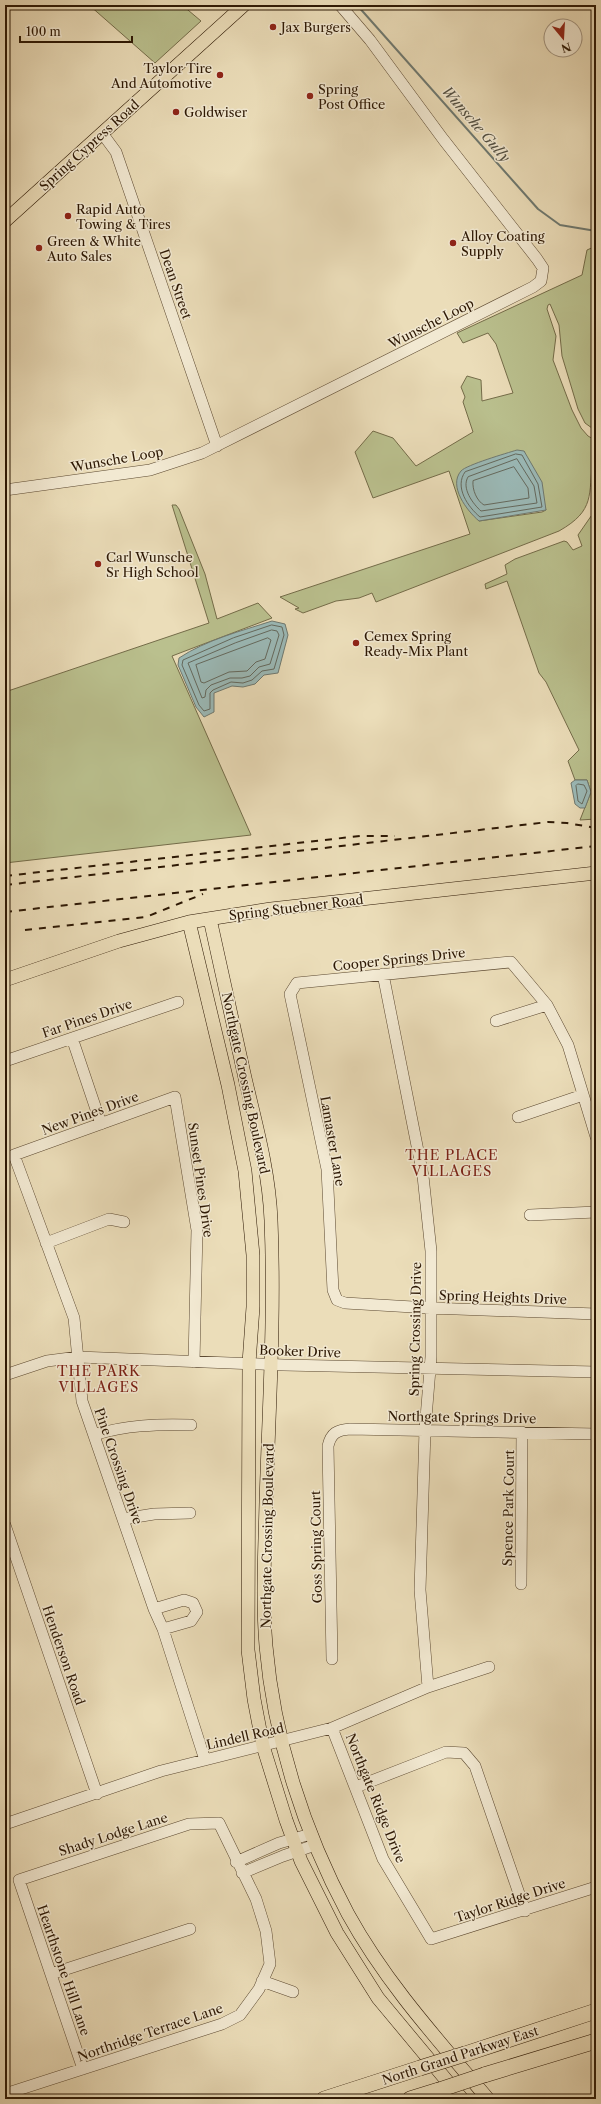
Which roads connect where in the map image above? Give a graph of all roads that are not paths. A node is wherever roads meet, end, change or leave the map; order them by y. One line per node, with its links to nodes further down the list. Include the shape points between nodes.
1 (244, 5): 3 (main road, Spring Cypress Road)
2 (340, 5): 5 (street, Wunsche Loop, via 370,40 537,259 543,268 543,277 533,287)
3 (102, 133): 4 (main road, Spring Cypress Road); 5 (street, Dean Street, via 116,152)
4 (5, 221)
5 (217, 446): 6 (street, Wunsche Loop, via 150,470)
6 (5, 490)
7 (596, 873): 8 (main road, Spring Stuebner Road, via 271,909)
8 (210, 919): 9 (main road, Spring Stuebner Road); 18 (main road, Northgate Crossing Boulevard)
9 (189, 922): 11 (main road, Spring Stuebner Road, via 119,941); 19 (main road, Northgate Crossing Boulevard)
10 (383, 974): 12 (street, Cooper Springs Drive, via 297,983); 14 (street, Cooper Springs Drive, via 511,962); 33 (street, Spring Crossing Drive, via 423,1176 431,1251)
11 (5, 980)
12 (292, 988): 32 (street, Lamaster Lane, via 290,1001 327,1169 333,1290)
13 (178, 1002): 16 (street, Far Pines Drive)
14 (547, 1005): 15 (street); 20 (street, via 568,1045)
15 (496, 1021)
16 (72, 1038): 17 (street, Far Pines Drive); 23 (street)
17 (5, 1061)
18 (245, 1076): 19 (main road); 27 (main road, Northgate Crossing Boulevard, via 262,1148)
19 (227, 1080): 29 (main road, Northgate Crossing Boulevard, via 245,1171)
20 (583, 1095): 22 (street); 24 (street)
21 (175, 1098): 23 (street, New Pines Drive); 36 (street, Sunset Pines Drive, via 197,1230)
22 (518, 1117)
23 (101, 1124): 25 (street, New Pines Drive)
24 (596, 1137)
25 (14, 1155): 31 (street, Pine Crossing Drive)
26 (596, 1212): 28 (street)
27 (270, 1214): 29 (main road); 38 (main road, Northgate Crossing Boulevard)
28 (530, 1215)
29 (249, 1218): 37 (main road, Northgate Crossing Boulevard, via 254,1255)
30 (124, 1222): 31 (street, via 109,1219)
31 (46, 1243): 35 (street, Pine Crossing Drive, via 74,1318)
32 (337, 1300): 33 (street, Spring Heights Drive, via 345,1303)
33 (430, 1308): 34 (street, Spring Heights Drive); 39 (street, Spring Crossing Drive)
34 (596, 1314)
35 (78, 1357): 36 (street, Booker Drive); 41 (street, Booker Drive, via 47,1361); 46 (street, Pine Crossing Drive, via 82,1401)
36 (194, 1362): 37 (street, Booker Drive)
37 (248, 1363): 38 (street, Booker Drive); 51 (main road, Northgate Crossing Boulevard)
38 (270, 1364): 39 (street, Booker Drive); 52 (main road, Northgate Crossing Boulevard)
39 (430, 1368): 40 (street, Booker Drive); 43 (street, Spring Crossing Drive)
40 (596, 1372)
41 (5, 1375)
42 (191, 1425): 46 (street, via 152,1423 116,1428)
43 (425, 1430): 44 (street, Northgate Springs Drive); 47 (street, Northgate Springs Drive, via 350,1429 338,1430); 58 (street, Spring Crossing Drive, via 420,1590)
44 (522, 1432): 45 (street, Northgate Springs Drive); 53 (street, Spence Park Court)
45 (596, 1434)
46 (94, 1435): 49 (street, Pine Crossing Drive)
47 (330, 1436): 56 (street, Goss Spring Court, via 328,1446)
48 (190, 1513): 49 (street, via 154,1514)
49 (123, 1519): 54 (street, Pine Crossing Drive)
50 (5, 1525): 64 (street, Henderson Road)
51 (248, 1552): 52 (main road); 61 (main road, Northgate Crossing Boulevard, via 248,1650)
52 (265, 1553): 60 (main road, Northgate Crossing Boulevard, via 267,1648)
53 (521, 1584)
54 (154, 1609): 55 (street, Pine Crossing Drive); 55 (street, via 184,1600 193,1603 197,1612 191,1621)
55 (163, 1629): 62 (street, Pine Crossing Drive)
56 (332, 1659)
57 (489, 1667): 58 (street, Lindell Road)
58 (428, 1687): 59 (street, Lindell Road)
59 (332, 1728): 60 (street, Lindell Road); 63 (street, Northgate Ridge Drive)
60 (282, 1742): 61 (street, Lindell Road); 67 (main road, Northgate Crossing Boulevard)
61 (263, 1746): 62 (street, Lindell Road); 68 (main road, Northgate Crossing Boulevard)
62 (205, 1760): 64 (street, Lindell Road, via 161,1771)
63 (356, 1787): 73 (street, via 446,1752 464,1753 475,1766); 75 (street, Northgate Ridge Drive, via 383,1859)
64 (97, 1794): 66 (street, Lindell Road)
65 (219, 1823): 69 (street, Northridge Terrace Lane); 71 (street, Shady Lodge Lane, via 189,1824)
66 (5, 1824)
67 (313, 1839): 68 (street); 76 (main road, Northgate Crossing Boulevard, via 349,1915)
68 (296, 1845): 69 (street); 70 (street); 77 (main road, Northgate Crossing Boulevard, via 322,1905)
69 (236, 1862): 70 (street, Northridge Terrace Lane)
70 (242, 1873): 79 (street, Northridge Terrace Lane, via 256,1899 266,1931 270,1964)
71 (19, 1880): 78 (street, Hearthstone Hill Lane)
72 (596, 1886): 73 (street, Taylor Ridge Drive)
73 (525, 1911): 75 (street, Taylor Ridge Drive)
74 (190, 1929): 78 (street)
75 (431, 1939)
76 (378, 1963): 77 (main road); 88 (main road, Northgate Crossing Boulevard, via 412,2010)
77 (362, 1973): 87 (main road, Northgate Crossing Boulevard, via 396,2022)
78 (51, 1974): 83 (street, Hearthstone Hill Lane)
79 (262, 1981): 80 (street); 83 (street, Northridge Terrace Lane, via 240,2015 222,2024)
80 (293, 1992)
81 (596, 2011): 85 (highway, North Grand Parkway East, bridge)
82 (596, 2042): 86 (highway, North Grand Parkway East, bridge)
83 (83, 2069): 84 (street, Northridge Terrace Lane)
84 (5, 2094)
85 (324, 2099)
86 (410, 2099)
87 (462, 2099)
88 (488, 2099)

